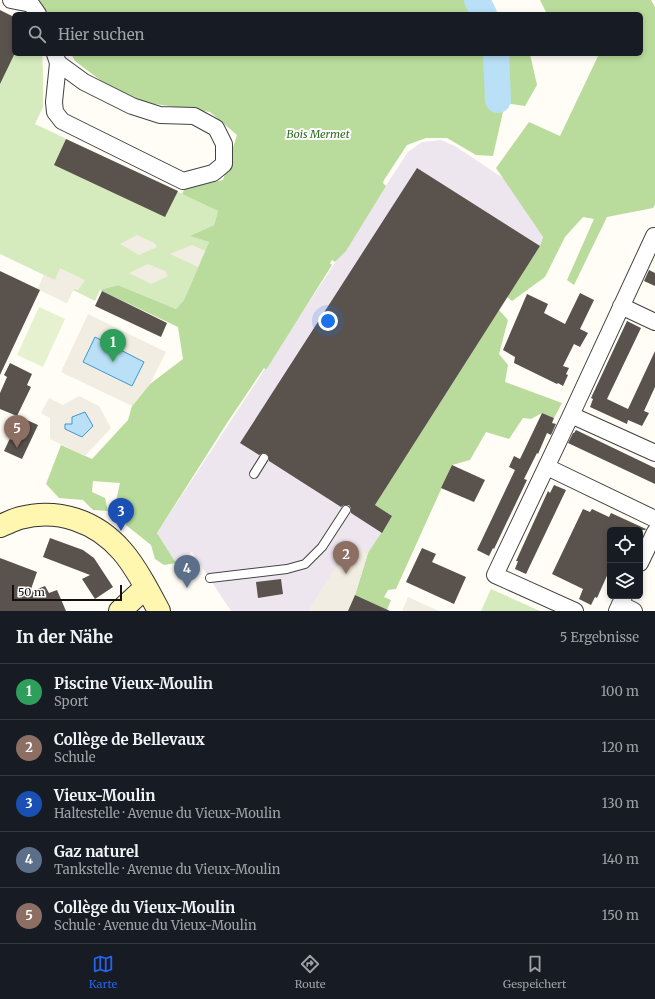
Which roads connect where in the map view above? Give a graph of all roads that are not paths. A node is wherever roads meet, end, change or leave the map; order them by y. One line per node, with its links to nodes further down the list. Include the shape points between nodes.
1 (11, 0): 2 (street, via 31,4)
2 (37, 12)
3 (57, 58): 3 (street, via 84,82 132,106 160,115 194,116 216,128 224,144 224,164 213,174 183,181 62,121 55,112 54,102)
4 (655, 236): 5 (street)
5 (621, 306): 6 (street); 7 (street)
6 (655, 322)
7 (571, 415): 8 (street); 10 (street)
8 (655, 453)
9 (264, 458): 11 (lane)
10 (547, 467): 13 (street); 22 (street, via 495,574)
11 (254, 474)
12 (346, 510): 17 (lane, via 322,547 305,564 287,569)
13 (655, 519)
14 (0, 526): 18 (main road, via 19,518 50,514 74,518 94,527 122,551)
15 (654, 538): 16 (street)
16 (643, 558)
17 (210, 578)
18 (146, 587): 20 (main road); 21 (main road)
19 (620, 604): 23 (street)
20 (120, 611)
21 (159, 611)
22 (576, 611)
23 (634, 611)

